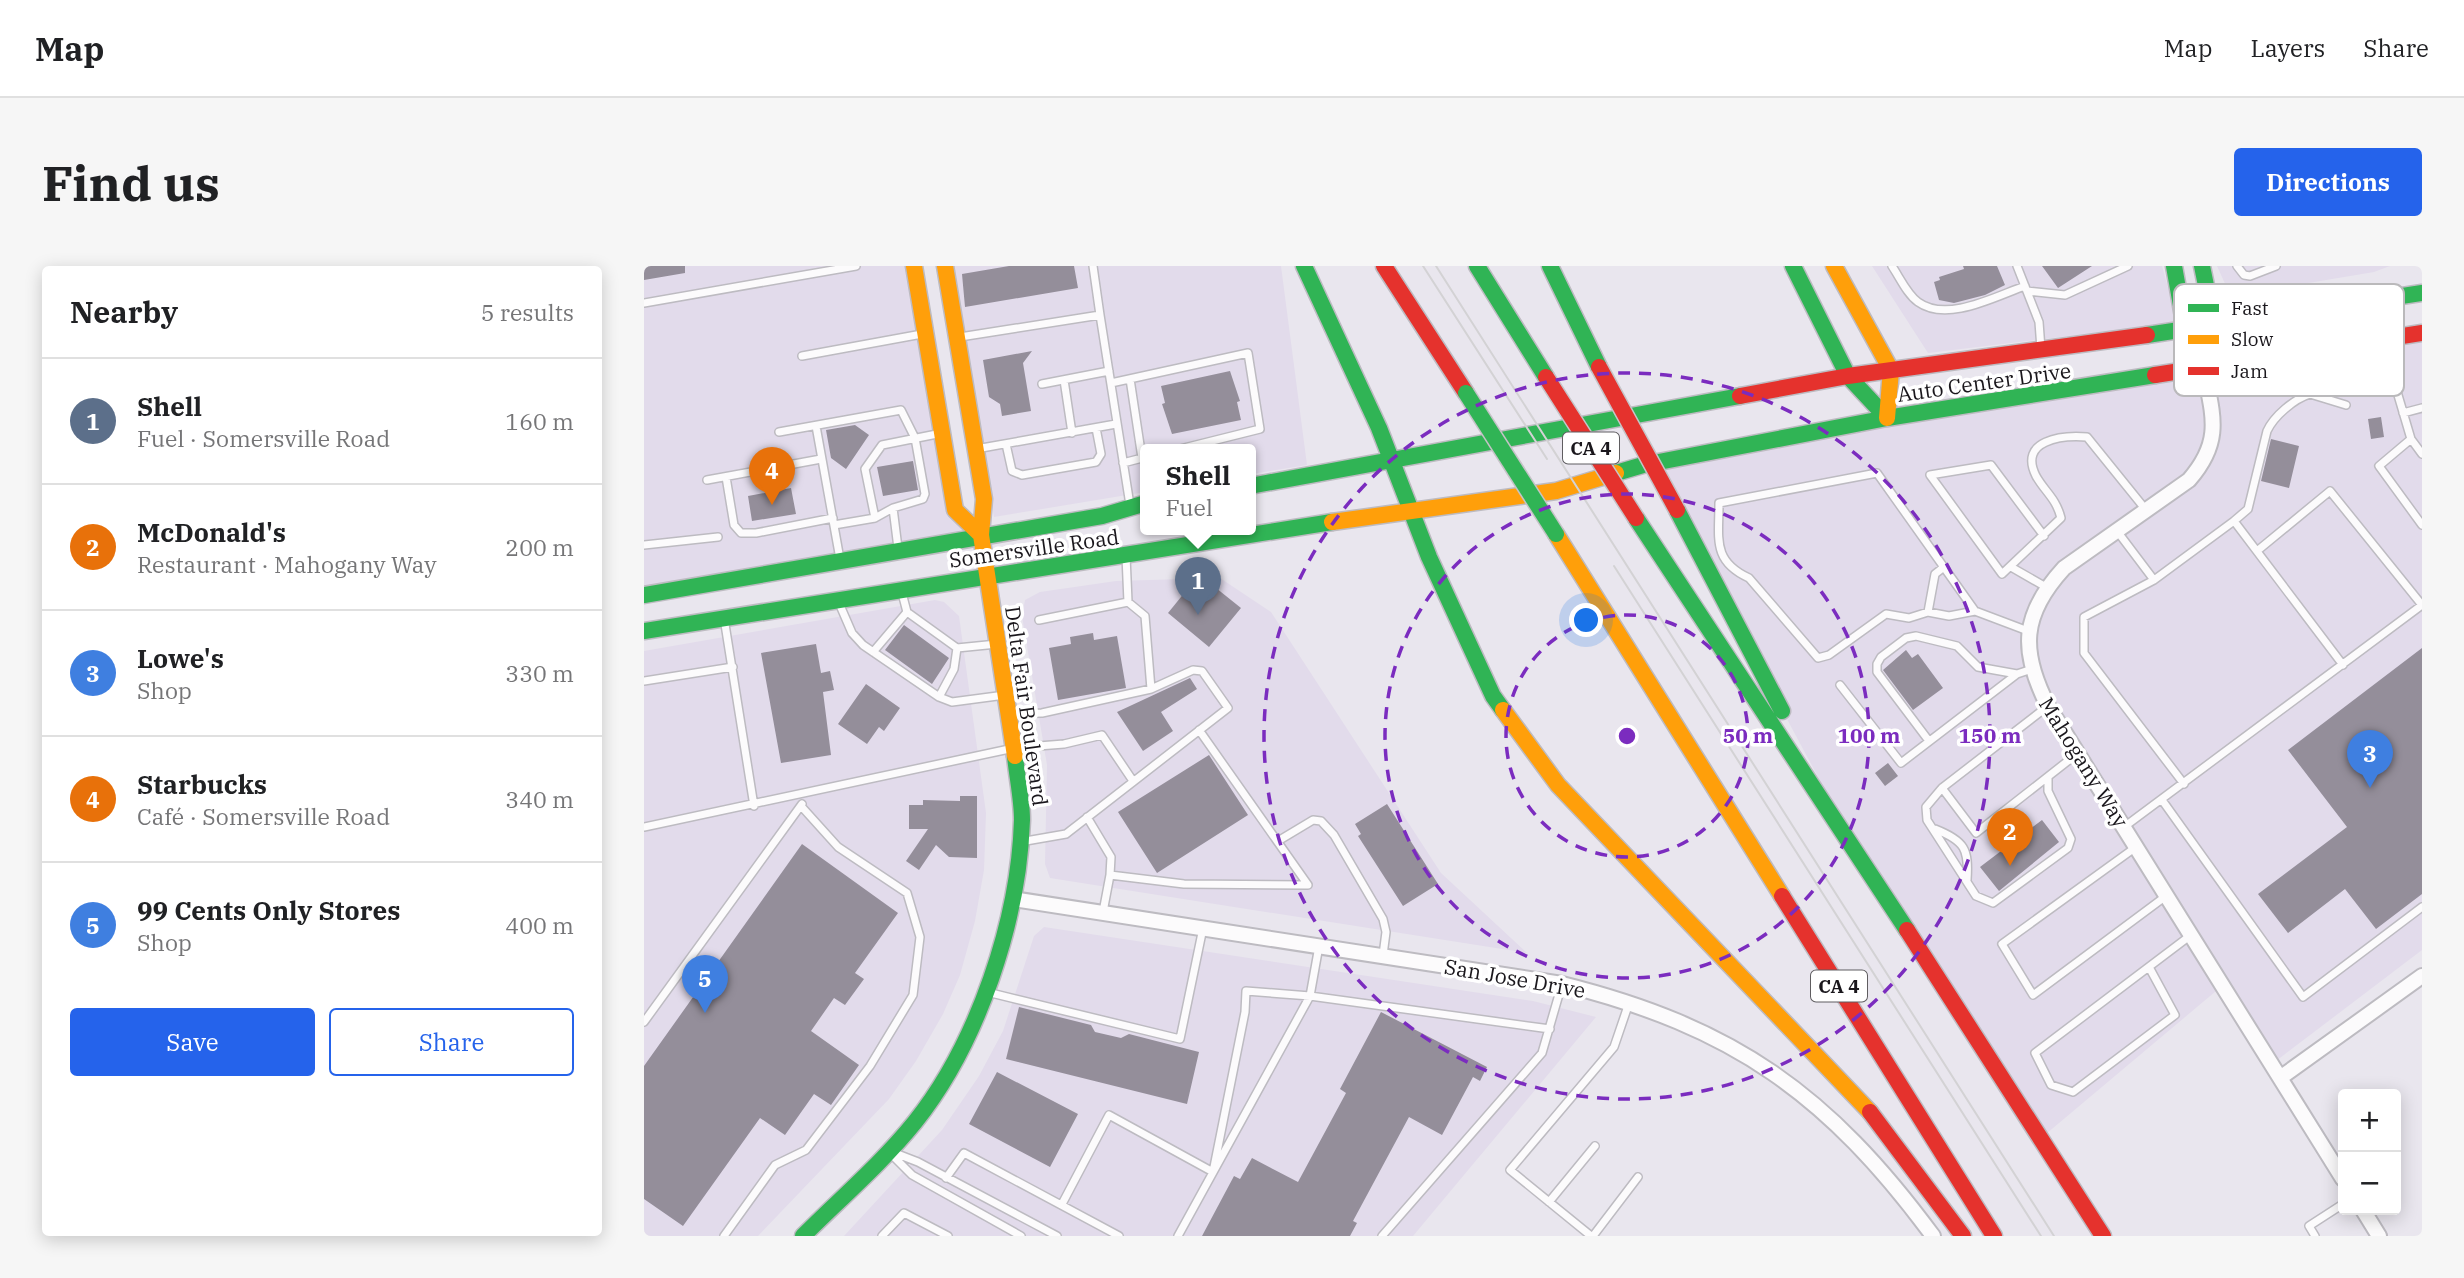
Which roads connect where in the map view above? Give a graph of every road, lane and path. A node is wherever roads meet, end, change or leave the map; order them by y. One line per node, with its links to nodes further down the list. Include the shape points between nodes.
1 (788, 266): 19 (lane)
2 (856, 266): 19 (lane)
3 (914, 266): 29 (main road)
4 (946, 266): 31 (main road, Delta Fair Boulevard)
5 (1093, 266): 26 (lane)
6 (1304, 266): 64 (main road)
7 (1384, 266): 181 (main road, CA 4, bridge)
8 (1477, 266): 139 (main road, CA 4, bridge, via 1636,518)
9 (1550, 266): 139 (main road, bridge, via 1599,367)
10 (1793, 266): 37 (main road)
11 (1834, 266): 34 (main road)
12 (1892, 266): 22 (lane, via 1915,300 1936,310)
13 (2017, 266): 22 (lane)
14 (2128, 266): 22 (lane, via 2065,295)
15 (2174, 266): 20 (main road)
16 (2202, 266): 21 (main road)
17 (2237, 266): 18 (lane, via 2250,276)
18 (2276, 266)
19 (790, 277): 25 (lane)
20 (2177, 284)
21 (2206, 284)
22 (2026, 288): 32 (lane, via 2039,322)
23 (2422, 293): 24 (main road, Auto Center Drive)
24 (2404, 296)
25 (644, 303)
26 (1100, 315): 31 (lane); 35 (lane)
27 (2174, 330): 32 (main road, Auto Center Drive)
28 (2422, 333): 30 (main road, Auto Center Drive)
29 (925, 334): 33 (lane); 54 (main road)
30 (2404, 336)
31 (956, 337): 61 (main road, Delta Fair Boulevard)
32 (2041, 351): 34 (main road, Auto Center Drive)
33 (802, 356)
34 (1891, 370): 37 (main road, Auto Center Drive); 49 (main road)
35 (1110, 371): 39 (lane); 40 (lane)
36 (2174, 375): 49 (main road, Auto Center Drive)
37 (1848, 376): 49 (main road); 64 (main road, Auto Center Drive)
38 (1130, 379): 40 (lane); 59 (lane); 60 (lane, via 1248,353 1260,429)
39 (1064, 380): 41 (lane); 55 (lane)
40 (1111, 383): 50 (lane)
41 (1042, 384)
42 (2209, 396): 74 (street, Mahogany Way, via 2212,443 2202,465 2189,480)
43 (2304, 396): 76 (lane, via 2272,422 2248,509)
44 (2317, 396): 46 (lane)
45 (2398, 396): 48 (lane)
46 (2346, 405)
47 (2422, 408): 48 (lane)
48 (2403, 413): 57 (lane)
49 (1887, 418): 70 (main road, Auto Center Drive, via 1643,465)
50 (1116, 424): 52 (lane); 66 (lane)
51 (816, 426): 53 (lane); 56 (lane, via 901,410); 63 (lane)
52 (1096, 428): 55 (lane); 58 (lane, via 1099,459 1069,467 1017,475 1010,467)
53 (779, 432)
54 (943, 432): 56 (lane); 80 (main road, via 955,510)
55 (1072, 433): 58 (lane)
56 (915, 438): 72 (lane, via 925,496); 75 (lane, via 882,445 865,469)
57 (2411, 439): 62 (lane); 78 (lane, via 2379,466)
58 (1006, 444): 61 (lane)
59 (1142, 444)
60 (1200, 444)
61 (975, 449): 80 (main road, Delta Fair Boulevard, via 984,499)
62 (2422, 454)
63 (821, 458): 67 (lane); 77 (lane)
64 (1391, 458): 69 (main road); 73 (main road)
65 (1140, 459): 66 (lane)
66 (1124, 463): 71 (lane)
67 (726, 477): 68 (lane); 77 (lane, via 734,525 741,533)
68 (707, 480)
69 (1256, 485)
70 (1556, 491): 73 (main road, Somersville Road)
71 (1138, 505): 80 (main road, Somersville Road, via 1102,516)
72 (893, 508): 75 (lane); 86 (lane)
73 (1412, 509): 82 (main road, Somersville Road); 180 (main road, via 1493,696 1558,785 1878,1120)
74 (2146, 510): 79 (street, Mahogany Way); 83 (lane, via 2087,437 2064,435 2045,441 2031,461 2061,518)
75 (874, 518): 77 (lane)
76 (2234, 521): 87 (lane); 93 (lane)
77 (833, 522): 89 (lane)
78 (2422, 525)
79 (2117, 531): 93 (lane); 94 (street, Mahogany Way, via 2064,568)
80 (981, 535): 86 (main road, Somersville Road); 92 (main road, Delta Fair Boulevard)
81 (1254, 535): 88 (main road, Somersville Road)
82 (1256, 535)
83 (2044, 536): 91 (lane); 91 (lane, via 1991,465 1930,475 2002,575)
84 (718, 537): 85 (lane)
85 (644, 545)
86 (898, 550): 89 (main road, Somersville Road)
87 (2257, 551): 109 (lane); 109 (lane, via 2330,491 2422,605)
88 (1126, 556): 92 (main road, Somersville Road); 98 (lane)
89 (840, 560): 96 (main road, Somersville Road)
90 (1944, 567): 99 (lane); 101 (lane, via 1935,575); 101 (lane, via 1877,473 1718,503 1719,552 1818,658 1886,614 1909,618)
91 (2011, 567): 94 (lane)
92 (988, 575): 95 (main road, Somersville Road); 106 (main road, Delta Fair Boulevard)
93 (2154, 580): 126 (lane, via 2084,617 2084,653)
94 (2046, 587): 105 (street, Mahogany Way)
95 (901, 589): 97 (main road, Somersville Road); 100 (lane)
96 (644, 595)
97 (837, 599): 102 (main road, Somersville Road); 108 (lane, via 852,633)
98 (1128, 602): 103 (lane); 115 (lane, via 1145,616)
99 (1975, 611): 101 (lane, via 1949,616); 105 (lane)
100 (907, 612): 107 (lane); 108 (lane)
101 (1928, 612)
102 (724, 617): 104 (main road, Somersville Road); 110 (lane)
103 (1039, 620)
104 (644, 631)
105 (2028, 631): 111 (street, Mahogany Way)
106 (998, 644): 107 (lane); 116 (main road, Delta Fair Boulevard)
107 (957, 648): 117 (lane, via 954,669)
108 (873, 652): 117 (lane)
109 (2343, 665): 126 (lane)
110 (733, 667): 113 (lane); 130 (lane)
111 (2032, 669): 112 (lane); 118 (street, Mahogany Way)
112 (2017, 674): 121 (lane); 121 (lane, via 1978,667 1957,646 1916,636 1881,657 1877,672)
113 (644, 681)
114 (1840, 685): 121 (lane, via 1901,763)
115 (1150, 689): 119 (lane, via 1042,713); 120 (lane, via 1193,670 1202,671 1228,708)
116 (1005, 695): 117 (lane, via 952,702); 119 (main road, Delta Fair Boulevard)
117 (939, 697)
118 (2048, 706): 123 (street, Mahogany Way); 127 (lane)
119 (1008, 713): 122 (main road, Delta Fair Boulevard)
120 (1199, 730): 125 (lane); 136 (lane)
121 (1929, 741)
122 (1014, 748): 125 (lane, via 1102,735); 128 (lane); 137 (main road, Delta Fair Boulevard, via 1022,818)
123 (2078, 753): 124 (lane); 134 (street, Mahogany Way)
124 (2048, 778): 127 (lane, via 1976,833); 141 (lane, via 2048,791 2071,839 2068,848 1993,903 1976,896)
125 (1133, 781): 132 (lane)
126 (2184, 784): 129 (lane)
127 (1942, 788): 135 (lane, via 1926,807 1927,820)
128 (808, 794): 130 (lane); 131 (lane)
129 (2162, 800): 134 (lane); 144 (lane, via 2303,997)
130 (754, 806): 133 (lane)
131 (800, 806): 156 (lane); 169 (lane, via 838,847 907,894 920,937 913,995 870,1066 806,1150 775,1165)
132 (1087, 817): 137 (lane, via 1066,834); 140 (lane, via 1111,857)
133 (644, 827)
134 (2124, 827): 138 (street, Mahogany Way)
135 (1935, 829): 141 (lane); 141 (lane, via 1953,836 1964,847 1969,859)
136 (1278, 841): 140 (lane, via 1308,885 1184,884); 149 (lane, via 1313,820 1321,821 1334,835 1383,919)
137 (1020, 842): 143 (main road, Delta Fair Boulevard)
138 (2137, 847): 142 (street, Mahogany Way); 142 (lane, via 2002,944 2033,995)
139 (1863, 861): 182 (main road, CA 4)
140 (1110, 875): 145 (lane)
141 (1967, 881)
142 (2167, 895): 147 (street, Mahogany Way)
143 (1013, 899): 145 (street, San Jose Drive); 153 (main road, Delta Fair Boulevard)
144 (2422, 907)
145 (1103, 912): 146 (street, San Jose Drive)
146 (1203, 928): 148 (street, San Jose Drive); 153 (lane, via 1180,1039)
147 (2191, 935): 150 (lane); 158 (street, Mahogany Way)
148 (1320, 945): 149 (street, San Jose Drive); 154 (lane)
149 (1384, 955): 152 (street, San Jose Drive)
150 (2149, 967): 150 (lane, via 2035,1053 2051,1084 2073,1092 2175,1014)
151 (2422, 976): 158 (street)
152 (1562, 984): 155 (street, San Jose Drive); 157 (lane)
153 (986, 992): 160 (main road, Delta Fair Boulevard, via 953,1063 915,1122)
154 (1310, 996): 157 (lane); 162 (lane); 162 (lane, via 1246,991)
155 (1630, 1002): 165 (lane, via 1614,1047 1510,1170); 179 (street, San Jose Drive, via 1715,1036 1780,1076 1864,1150)
156 (644, 1022)
157 (1550, 1029): 177 (lane, via 1542,1053)
158 (2280, 1078): 161 (street, Mahogany Way)
159 (1595, 1146): 165 (lane)
160 (887, 1150): 164 (lane); 170 (main road, Delta Fair Boulevard); 173 (lane, via 912,1175)
161 (2338, 1170)
162 (1213, 1172): 166 (lane, via 1108,1115); 176 (lane)
163 (1638, 1177): 178 (lane)
164 (946, 1178): 166 (lane, via 964,1153); 174 (lane)
165 (1549, 1202): 178 (lane)
166 (1062, 1204): 175 (lane)
167 (2338, 1207): 183 (lane, via 2309,1226)
168 (2366, 1215): 184 (street)
169 (723, 1236)
170 (803, 1236)
171 (882, 1236): 172 (lane, via 904,1213)
172 (948, 1236)
173 (1021, 1236)
174 (1057, 1236)
175 (1119, 1236)
176 (1178, 1236)
177 (1382, 1236)
178 (1592, 1236)
179 (1933, 1236)
180 (1963, 1236)
181 (1994, 1236)
182 (2103, 1236)
183 (2315, 1236)
184 (2379, 1236)

